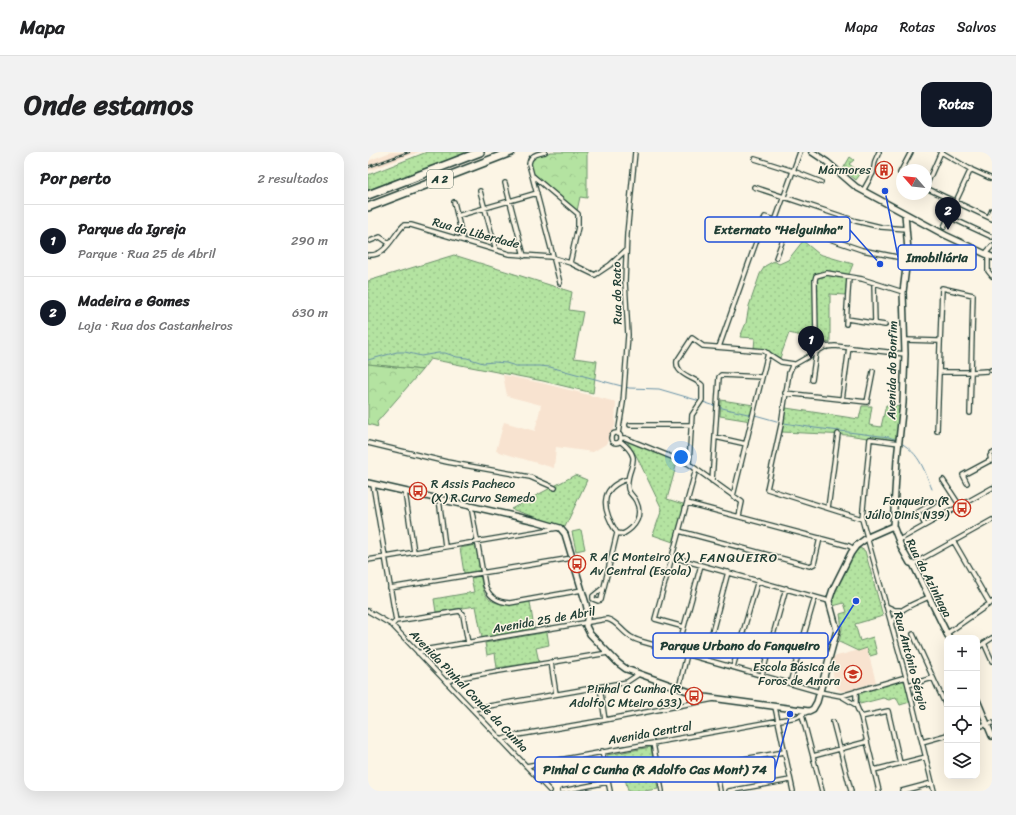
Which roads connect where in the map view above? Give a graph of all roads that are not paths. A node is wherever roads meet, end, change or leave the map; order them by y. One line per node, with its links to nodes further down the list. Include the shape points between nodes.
1 (480, 152): 24 (highway, A 2)
2 (511, 152): 29 (highway, A 2)
3 (545, 152): 15 (street, via 529,159)
4 (635, 152): 46 (street, Rua do Rato)
5 (800, 152): 13 (street)
6 (812, 152): 22 (street)
7 (879, 152): 22 (street, via 873,174)
8 (911, 152): 11 (street)
9 (941, 152): 12 (street); 14 (street)
10 (755, 159): 13 (street)
11 (905, 164)
12 (971, 170): 16 (street); 28 (street)
13 (793, 171): 17 (street); 25 (street)
14 (932, 173)
15 (532, 176): 23 (street); 53 (street, via 578,214 578,228)
16 (992, 179)
17 (821, 182)
18 (504, 183): 26 (street)
19 (754, 187): 25 (street)
20 (932, 190): 28 (street)
21 (480, 191): 30 (street)
22 (863, 191): 32 (street)
23 (536, 193): 26 (street); 50 (street)
24 (368, 195)
25 (784, 197): 36 (street); 39 (street, via 856,221)
26 (509, 201): 30 (street); 48 (street)
27 (454, 202): 33 (street)
28 (956, 202): 34 (street); 35 (street)
29 (368, 207)
30 (484, 208): 33 (street); 45 (street)
31 (992, 210): 35 (street)
32 (906, 214): 39 (street, Avenida do Bonfim); 49 (street)
33 (457, 216): 41 (street)
34 (949, 217): 38 (street); 40 (street)
35 (990, 218)
36 (775, 221): 37 (street); 67 (street, via 765,218)
37 (788, 226): 51 (street); 52 (street, via 862,250)
38 (944, 227)
39 (906, 229): 52 (street, Avenida do Bonfim)
40 (992, 237)
41 (463, 240): 43 (street, Rua da Liberdade, via 404,225); 45 (street, Rua da Liberdade)
42 (370, 241): 43 (street, via 380,237)
43 (389, 243): 47 (street, via 381,253)
44 (992, 246): 49 (street)
45 (496, 250): 48 (street, Rua da Liberdade)
46 (626, 250): 53 (street, Rua da Liberdade, via 595,275); 84 (street, Rua do Rato, via 628,335)
47 (368, 255)
48 (524, 256): 50 (street, Rua da Liberdade)
49 (989, 256): 54 (street, via 988,271)
50 (554, 258): 53 (street, Rua da Liberdade); 56 (street)
51 (776, 258)
52 (907, 260): 58 (street, Avenida do Bonfim)
53 (570, 263)
54 (992, 276)
55 (849, 277): 57 (street); 59 (street); 65 (street, via 827,273 816,276 816,338)
56 (560, 283)
57 (874, 283): 58 (street); 61 (street)
58 (903, 292): 63 (street, Avenida do Bonfim)
59 (847, 319): 60 (street); 61 (street)
60 (846, 324)
61 (875, 324): 62 (street)
62 (885, 325)
63 (905, 340): 64 (street); 70 (street, Avenida do Bonfim)
64 (939, 341): 74 (street); 75 (street, via 942,288 973,295)
65 (827, 347): 66 (street); 68 (street)
66 (850, 347): 70 (street); 79 (street)
67 (719, 348): 69 (street); 82 (street, via 703,346 692,338 677,361 676,366 679,370 702,385 702,400 692,415)
68 (816, 352): 71 (street); 77 (street)
69 (768, 353): 71 (street, via 781,362); 76 (street)
70 (905, 354): 89 (street, Avenida do Bonfim)
71 (793, 365): 78 (street)
72 (990, 370): 75 (street)
73 (873, 371): 79 (street, via 867,402)
74 (939, 372): 75 (street); 83 (street)
75 (971, 372): 80 (street)
76 (762, 377): 86 (street, via 719,377); 90 (street)
77 (812, 380)
78 (785, 393): 79 (street); 109 (street, via 767,489)
79 (842, 400)
80 (970, 413)
81 (630, 425): 82 (street)
82 (692, 425): 93 (street)
83 (937, 431)
84 (618, 434): 87 (street); 87 (street, via 613,434 611,440 614,443)
85 (838, 434): 109 (street)
86 (715, 437): 90 (street); 97 (street)
87 (621, 440): 93 (street, via 625,438); 95 (street, via 634,456)
88 (368, 443): 100 (street, via 447,462 530,477)
89 (899, 443): 111 (street, via 870,439); 114 (street, Avenida do Bonfim)
90 (746, 444): 103 (street)
91 (992, 453): 92 (street)
92 (992, 461): 98 (street, via 963,475)
93 (689, 464): 94 (street)
94 (696, 469): 97 (street); 106 (street)
95 (628, 479): 117 (street, via 618,482 608,492 605,507); 117 (street, via 628,490 639,510 637,520 632,529 623,534)
96 (943, 480): 108 (street)
97 (712, 481): 103 (street)
98 (967, 482)
99 (371, 484): 102 (street); 127 (street)
100 (555, 488)
101 (992, 488): 108 (street)
102 (405, 492): 104 (street); 125 (street)
103 (733, 496): 110 (street, via 742,502)
104 (439, 499): 107 (street); 123 (street)
105 (936, 502): 113 (street, via 918,512)
106 (687, 503): 110 (street); 116 (street)
107 (470, 505): 115 (street); 121 (street)
108 (960, 506): 113 (street)
109 (828, 508): 111 (street)
110 (739, 516): 119 (street)
111 (862, 519): 118 (street, Rua António Sérgio)
112 (992, 520): 122 (street)
113 (925, 525): 120 (street)
114 (894, 526): 118 (street); 120 (street, Rua da Azinhaga)
115 (560, 528): 121 (street); 128 (street, via 565,534)
116 (679, 530): 119 (street, via 813,565); 126 (street)
117 (617, 533): 136 (street)
118 (868, 537): 124 (street); 143 (street, Rua António Sérgio)
119 (820, 538): 124 (street)
120 (899, 540): 130 (street, Rua da Azinhaga, via 910,563)
121 (478, 542): 123 (street); 133 (street)
122 (954, 542): 130 (street); 142 (street)
123 (445, 546): 125 (street)
124 (854, 549): 141 (street)
125 (414, 552): 127 (street)
126 (672, 557): 131 (street); 150 (street, via 655,619)
127 (385, 558): 129 (street); 135 (street)
128 (572, 558): 133 (street); 138 (street)
129 (368, 560)
130 (913, 564): 140 (street, Rua da Azinhaga)
131 (701, 565): 132 (street); 150 (street)
132 (728, 572): 134 (street); 162 (street)
133 (482, 573): 135 (street); 138 (street, via 488,593 502,602)
134 (758, 580): 137 (street); 165 (street)
135 (390, 588): 146 (street)
136 (604, 588)
137 (786, 588): 139 (street); 167 (street)
138 (582, 590): 147 (street, via 588,613)
139 (815, 597): 141 (street); 171 (street)
140 (929, 597): 144 (street); 152 (street, Rua da Azinhaga)
141 (829, 600): 176 (street, via 836,630)
142 (991, 603): 153 (street)
143 (886, 606): 144 (street); 148 (street, Rua António Sérgio)
144 (901, 610): 148 (street)
145 (368, 611): 149 (street, Avenida Pinhal Conde da Cunha)
146 (396, 621): 149 (street); 155 (street, via 460,611)
147 (587, 623): 155 (street, Avenida 25 de Abril); 158 (street, Avenida 25 de Abril, via 609,619 631,637); 160 (street, via 590,634)
148 (891, 624): 168 (street, Rua António Sérgio)
149 (392, 625): 159 (street, Avenida Pinhal Conde da Cunha)
150 (684, 627): 158 (street)
151 (913, 634): 169 (street)
152 (947, 635)
153 (948, 635)
154 (992, 638): 156 (street)
155 (468, 643): 159 (street, Avenida 25 de Abril)
156 (984, 643): 157 (street); 163 (street)
157 (980, 646)
158 (677, 652): 161 (street, Avenida 25 de Abril)
159 (418, 653): 170 (street, Avenida Pinhal Conde da Cunha)
160 (608, 653): 164 (street); 166 (street, via 622,667)
161 (688, 654): 162 (street, Avenida 25 de Abril); 174 (street)
162 (705, 659): 165 (street, Avenida 25 de Abril)
163 (992, 661)
164 (551, 662): 170 (street); 177 (street)
165 (733, 667): 167 (street, Avenida 25 de Abril)
166 (639, 674): 173 (street, via 627,682); 174 (street)
167 (762, 675): 171 (street, Avenida 25 de Abril)
168 (906, 677): 172 (street, Rua António Sérgio); 175 (street)
169 (933, 678): 172 (street); 183 (street)
170 (446, 682): 184 (street, Avenida Pinhal Conde da Cunha)
171 (790, 683): 176 (street, Avenida 25 de Abril)
172 (908, 685): 197 (street, Rua António Sérgio)
173 (600, 687): 177 (street); 188 (street)
174 (679, 688): 179 (street)
175 (856, 691): 178 (street); 180 (street)
176 (820, 692): 178 (street, Avenida 25 de Abril); 185 (street, via 815,706)
177 (556, 694): 184 (street)
178 (841, 696): 180 (street, Avenida 25 de Abril)
179 (715, 699): 182 (street); 188 (street)
180 (856, 705): 187 (street)
181 (980, 706): 191 (street)
182 (775, 707): 185 (street); 189 (street)
183 (947, 707)
184 (472, 709): 195 (street, Avenida Pinhal Conde da Cunha)
185 (809, 711): 186 (street)
186 (802, 716): 189 (street, Avenida Central); 202 (street)
187 (861, 717): 196 (street); 204 (street, via 888,711)
188 (605, 720): 195 (street)
189 (778, 720): 198 (street, Avenida Central); 201 (street)
190 (833, 722): 199 (street)
191 (990, 724): 192 (street); 194 (street)
192 (980, 726)
193 (944, 736): 197 (street)
194 (992, 736)
195 (501, 740): 206 (street, Avenida Pinhal Conde da Cunha)
196 (866, 742): 199 (street); 207 (street)
197 (922, 742): 203 (street, Rua António Sérgio)
198 (653, 743): 200 (street, Avenida Central); 208 (street)
199 (840, 749): 202 (street); 220 (street)
200 (602, 751): 206 (street, Avenida Central); 210 (street)
201 (784, 752): 205 (street); 209 (street)
202 (813, 756): 219 (street)
203 (926, 757): 204 (street); 211 (street, Rua António Sérgio)
204 (900, 763): 207 (street)
205 (715, 764): 208 (street); 216 (street)
206 (526, 766): 212 (street, Avenida Pinhal Conde da Cunha)
207 (874, 770): 221 (street)
208 (659, 774): 215 (street)
209 (790, 780): 217 (street); 218 (street)
210 (608, 782): 213 (street); 214 (street)
211 (932, 783): 222 (street); 223 (street, Rua António Sérgio)
212 (550, 791)
213 (562, 791)
214 (610, 791)
215 (662, 791)
216 (720, 791)
217 (729, 791)
218 (793, 791)
219 (822, 791)
220 (851, 791)
221 (879, 791)
222 (905, 791)
223 (934, 791)

